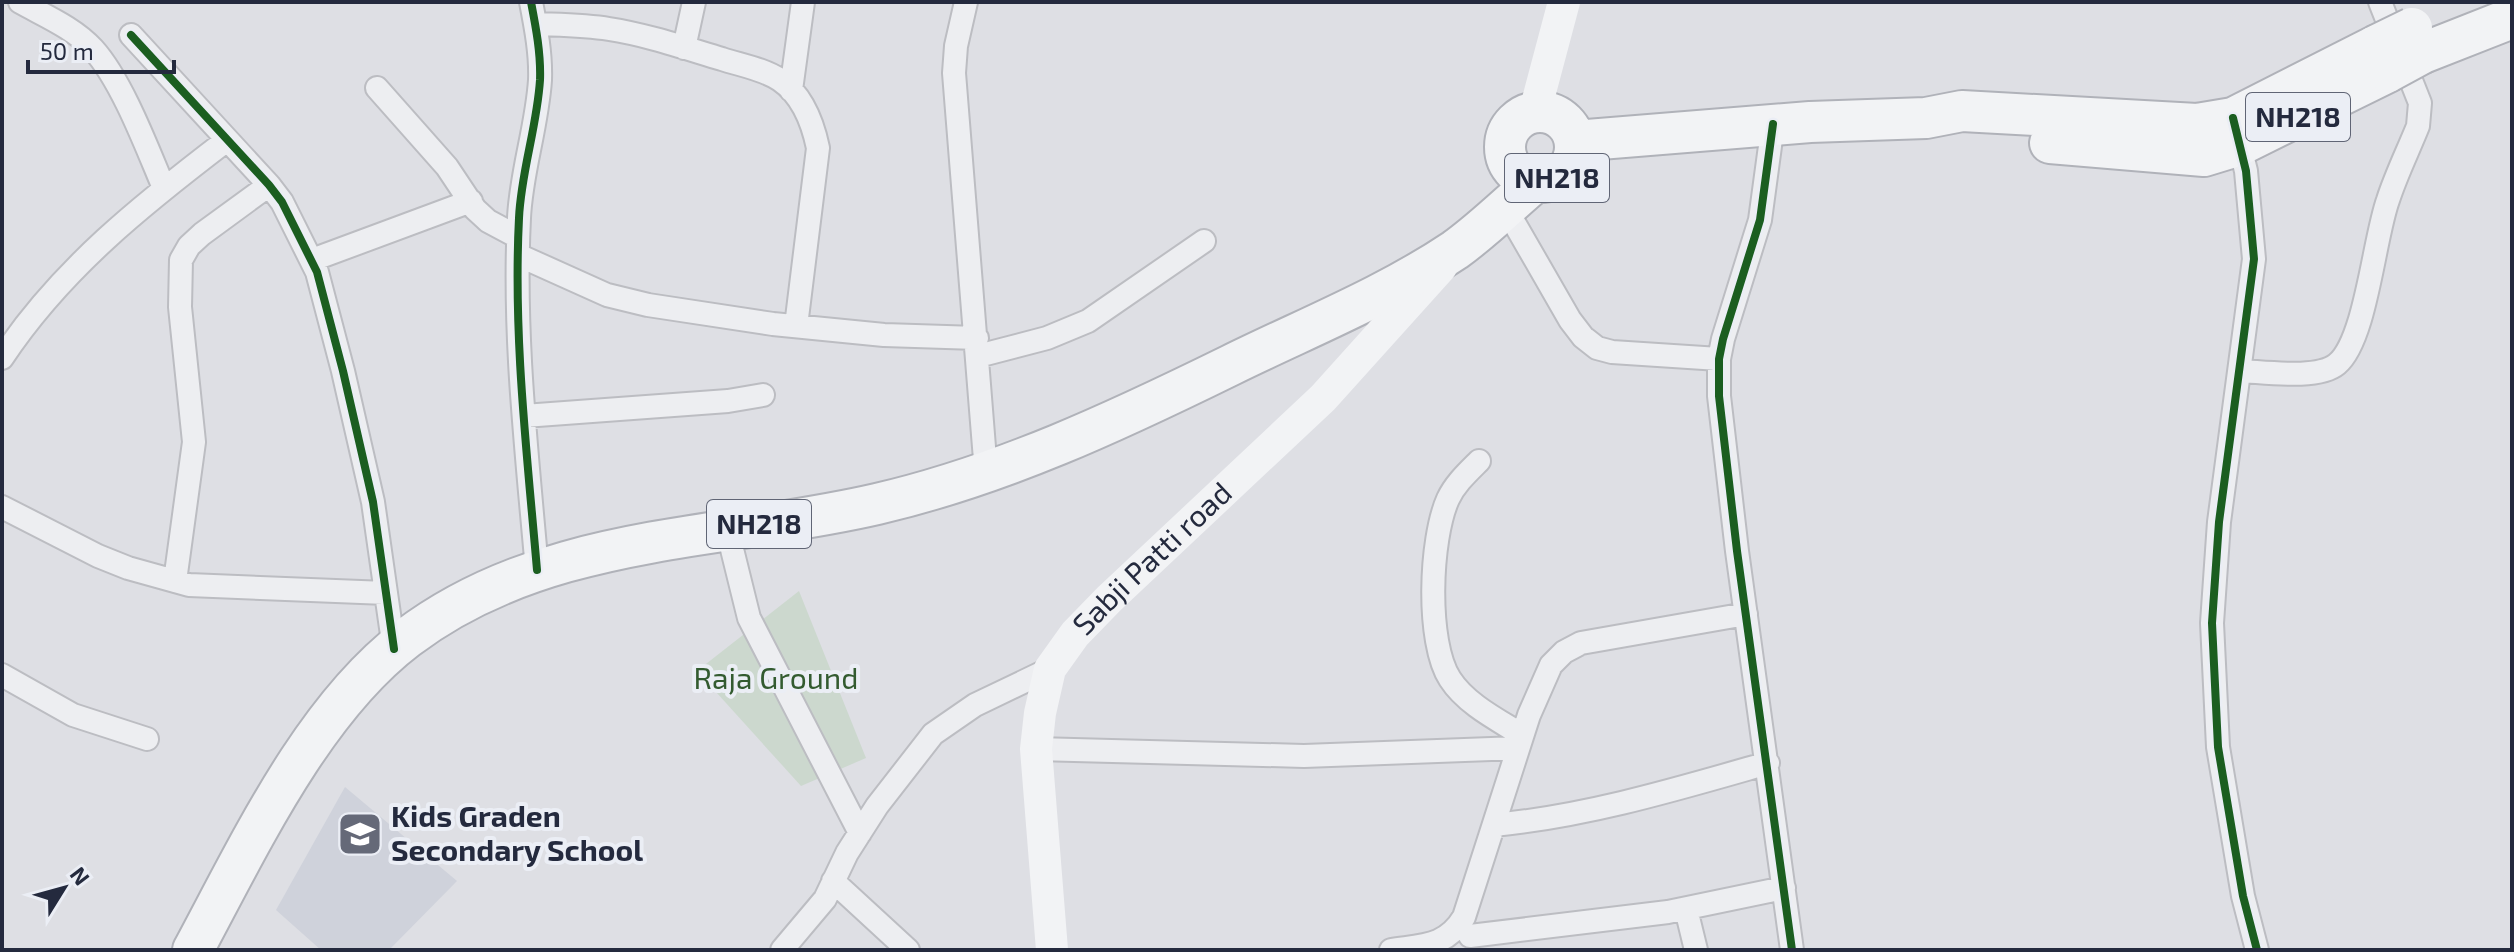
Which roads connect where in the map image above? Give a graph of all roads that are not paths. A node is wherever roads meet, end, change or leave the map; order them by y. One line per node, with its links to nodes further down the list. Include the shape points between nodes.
1 (20, 2): 22 (street, via 93,48 135,121)
2 (694, 2): 12 (street)
3 (803, 2): 14 (street)
4 (966, 2): 30 (street, via 954,73)
5 (1564, 2): 15 (main road)
6 (2380, 2): 33 (street, via 2421,114 2387,202 2353,337 2338,364 2327,370)
7 (2481, 2): 11 (highway, NH218)
8 (533, 13): 12 (street); 26 (street, via 540,81)
9 (2512, 18): 11 (highway, NH218)
10 (131, 35): 18 (street)
11 (2417, 40): 17 (highway, NH218, bridge)
12 (684, 48): 14 (street, via 778,79)
13 (377, 88): 23 (street)
14 (791, 90): 29 (street, via 818,148)
15 (1535, 111): 19 (highway, NH218, via 1561,118); 20 (highway, NH218, via 1513,123 1504,146 1513,169)
16 (1773, 124): 17 (highway, NH218, via 1926,118 1962,111 2136,137); 19 (highway, NH218); 32 (street, via 1760,220)
17 (2219, 136): 33 (street, via 2246,171 2254,259)
18 (227, 140): 21 (street); 22 (street)
19 (1575, 141): 20 (highway, NH218, via 1565,172)
20 (1535, 182): 24 (highway, NH218)
21 (269, 185): 28 (street); 41 (street, via 202,234 181,260 180,307 194,442)
22 (164, 188): 31 (street, via 68,274)
23 (471, 201): 26 (street); 28 (street)
24 (1505, 207): 27 (highway, NH218); 32 (street, via 1570,320 1597,348)
25 (1204, 241): 30 (street, via 1088,321 1047,338)
26 (518, 246): 29 (street, via 607,295); 35 (street)
27 (1457, 248): 37 (highway, NH218, via 1367,300 1146,406); 45 (main road, Sabji Patti road, via 1323,398 1109,599)
28 (312, 260): 42 (street, via 370,487)
29 (796, 326): 30 (street)
30 (978, 347): 37 (street)
31 (2, 358)
32 (1719, 359): 43 (street)
33 (2240, 371): 64 (street, via 2219,522 2212,623 2218,747)
34 (763, 395): 35 (street)
35 (524, 416): 40 (street)
36 (1479, 461): 48 (street, via 1458,482 1443,512 1432,588 1441,662 1458,691)
37 (986, 472): 39 (highway, NH218, via 877,504)
38 (2, 507): 41 (street, via 98,556)
39 (727, 529): 40 (highway, NH218); 52 (street, via 749,618)
40 (537, 570): 44 (highway, NH218, via 465,599)
41 (175, 581): 42 (street, via 216,588)
42 (386, 593): 44 (street)
43 (1746, 614): 48 (street, via 1581,643 1564,652 1551,665); 50 (street)
44 (394, 649): 57 (highway, NH218, via 355,685 315,739 267,814)
45 (1050, 669): 49 (main road, Sabji Patti road); 52 (street, via 975,705 933,734)
46 (2, 675): 47 (street, via 73,715)
47 (147, 739)
48 (1520, 742): 49 (street, via 1304,756); 51 (street)
49 (1036, 749): 60 (main road, Sabji Patti road)
50 (1768, 763): 51 (street, via 1585,812); 54 (street)
51 (1494, 825): 56 (street)
52 (860, 833): 53 (street)
53 (833, 881): 58 (street, via 825,899); 59 (street)
54 (1784, 888): 55 (street); 63 (street)
55 (1686, 909): 56 (street); 62 (street)
56 (1470, 934): 61 (street, via 1456,931 1443,940)
57 (193, 950)
58 (782, 950)
59 (908, 950)
60 (1052, 950)
61 (1391, 950)
62 (1696, 950)
63 (1792, 950)
64 (2257, 950)

